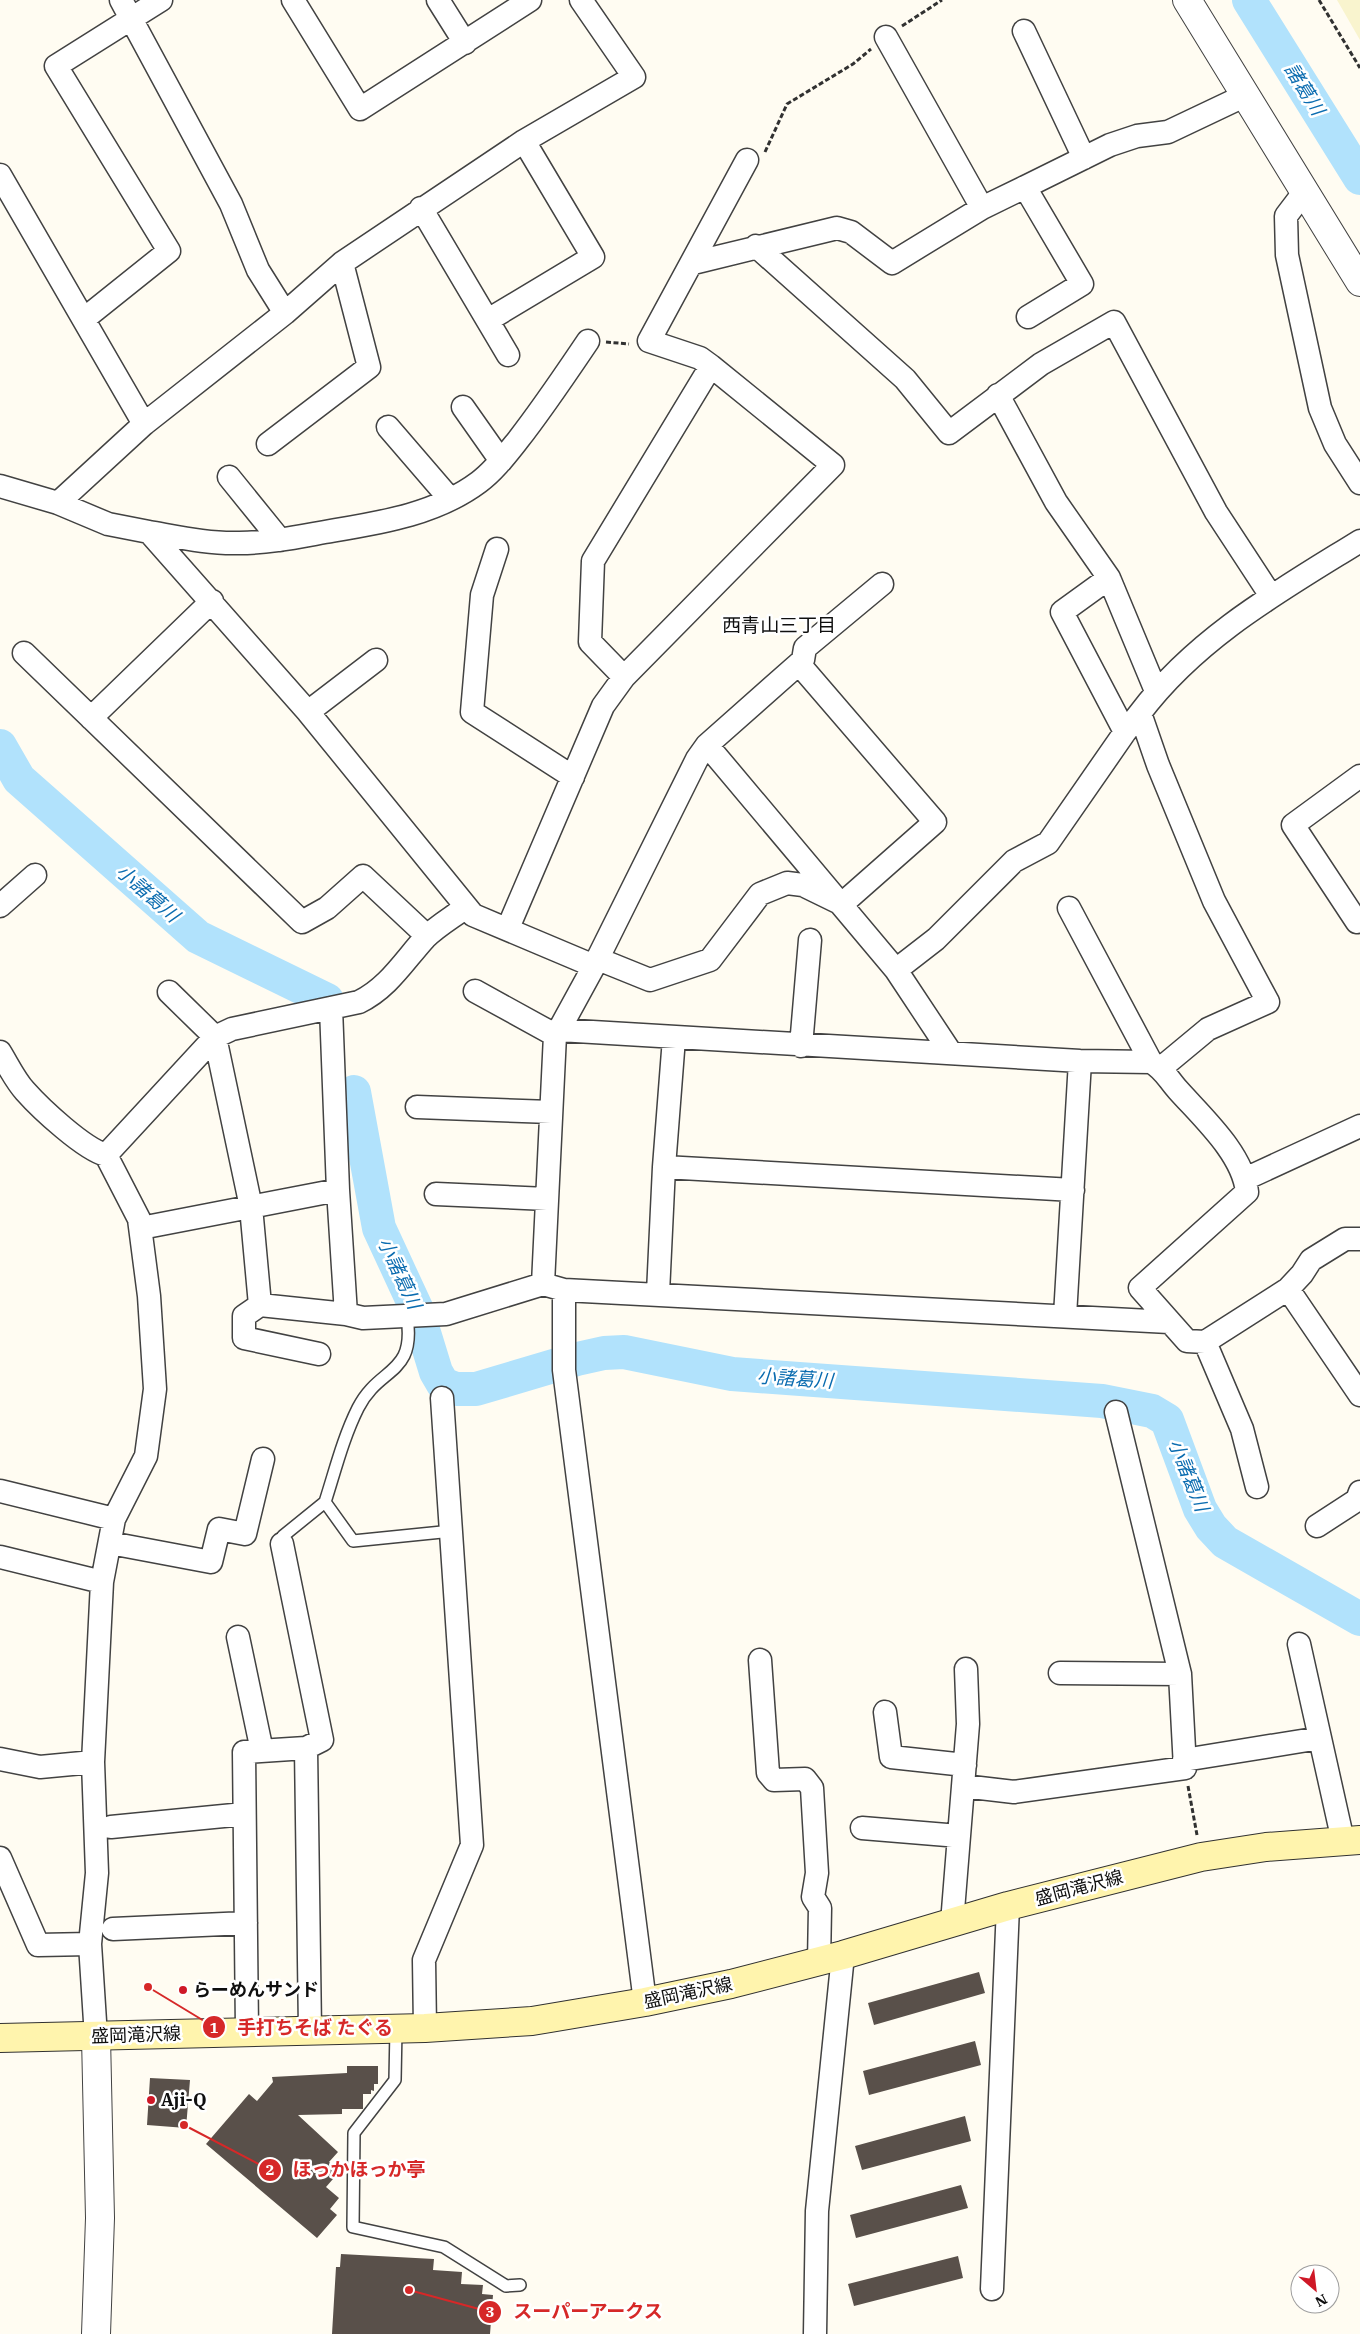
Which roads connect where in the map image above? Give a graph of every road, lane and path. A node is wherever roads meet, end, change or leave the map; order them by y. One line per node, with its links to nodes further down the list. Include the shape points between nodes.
1 (161, 0): 9 (street)
2 (293, 0): 12 (street, via 360,109)
3 (438, 0): 12 (street)
4 (530, 0): 12 (street)
5 (581, 0): 15 (street, via 634,77)
6 (942, 0): 11 (path)
7 (1187, 0): 14 (street)
8 (1319, 0): 13 (path)
9 (126, 9): 27 (street, via 231,204 258,270); 29 (street, via 56,66 169,251)
10 (1024, 30): 16 (street)
11 (886, 37): 17 (path, via 853,64 787,104 767,151); 22 (street)
12 (465, 43)
13 (1360, 68)
14 (1246, 95): 16 (street, via 1168,132 1137,136); 20 (street)
15 (524, 141): 21 (street); 30 (street, via 593,257)
16 (1084, 158): 19 (street)
17 (747, 160): 24 (street)
18 (0, 175): 29 (street)
19 (1025, 187): 22 (street); 28 (street, via 1082,284)
20 (1304, 190): 26 (street); 42 (street, via 1286,216 1287,255 1320,408 1335,444)
21 (421, 208): 25 (street); 30 (street)
22 (982, 208): 23 (street, via 892,263 852,232 837,228)
23 (756, 246): 24 (street); 35 (street, via 905,379 949,433)
24 (693, 262): 32 (street)
25 (342, 263): 27 (street); 39 (street, via 370,367)
26 (1360, 282)
27 (284, 313): 37 (street)
28 (1028, 316)
29 (84, 319): 37 (street)
30 (488, 320): 33 (street)
31 (588, 341): 32 (path, via 641,345); 40 (street, via 546,405)
32 (649, 341): 34 (street, via 700,358)
33 (508, 355)
34 (711, 366): 57 (street, via 592,561 590,642); 57 (street, via 833,465)
35 (998, 395): 50 (street, via 1056,502); 52 (street, via 1040,364 1114,322 1216,512)
36 (463, 406): 40 (street)
37 (144, 424): 45 (street)
38 (388, 428): 44 (street)
39 (268, 444)
40 (501, 461): 44 (street, via 479,482)
41 (228, 477): 47 (street)
42 (1360, 483)
43 (0, 486): 45 (street)
44 (450, 499): 47 (street, via 423,511 379,523)
45 (58, 503): 46 (street, via 108,524)
46 (149, 532): 47 (street, via 238,544); 53 (street)
47 (280, 540)
48 (1360, 541): 52 (street)
49 (497, 549): 65 (street, via 482,595 472,712)
50 (1109, 578): 58 (street); 62 (street, via 1062,612)
51 (882, 584): 56 (street, via 805,648)
52 (1271, 596): 58 (street, via 1223,629)
53 (212, 600): 59 (street); 61 (street)
54 (24, 653): 61 (street)
55 (376, 660): 59 (street)
56 (799, 664): 63 (street); 67 (street, via 935,822)
57 (624, 677): 65 (street, via 602,706)
58 (1156, 691): 60 (street)
59 (308, 712): 69 (street)
60 (1140, 713): 62 (street); 87 (street, via 1214,901 1268,1002 1208,1029)
61 (91, 718): 73 (street, via 302,922 327,908 363,876)
62 (1125, 732): 76 (street, via 1048,843 1014,861 936,939)
63 (707, 746): 67 (street); 75 (street, via 697,759)
64 (1360, 776): 71 (street, via 1293,825 1357,922)
65 (574, 777): 72 (street)
66 (35, 876): 68 (street)
67 (842, 904): 75 (street, via 804,885 787,883 760,894 710,960 650,980); 76 (street)
68 (0, 906)
69 (466, 907): 72 (street, via 473,915); 73 (street)
70 (1069, 908): 87 (street)
71 (1360, 920)
72 (508, 928): 75 (street)
73 (427, 936): 79 (street, via 375,994 359,1002)
74 (810, 940): 83 (street)
75 (596, 963): 80 (street)
76 (896, 970): 85 (street)
77 (476, 991): 80 (street)
78 (169, 992): 81 (street)
79 (331, 1008): 81 (street, via 232,1029); 94 (street)
80 (557, 1033): 82 (street); 89 (street)
81 (215, 1037): 91 (street); 98 (street)
82 (674, 1038): 83 (street); 92 (street)
83 (801, 1046): 85 (street)
84 (0, 1052): 91 (street, via 24,1090 96,1152)
85 (951, 1053): 86 (street)
86 (1080, 1061): 87 (street); 95 (street)
87 (1156, 1065): 93 (street, via 1223,1140)
88 (416, 1107): 89 (street)
89 (551, 1112): 97 (street)
90 (1360, 1126): 93 (street)
91 (106, 1155): 99 (street, via 139,1219)
92 (664, 1167): 95 (street); 104 (street)
93 (1246, 1178): 109 (street, via 1247,1192 1140,1288)
94 (338, 1190): 98 (street); 106 (street)
95 (1073, 1190): 108 (street)
96 (436, 1194): 97 (street)
97 (547, 1199): 101 (street)
98 (251, 1207): 99 (street); 105 (street)
99 (140, 1228): 120 (street, via 149,1296 155,1389 146,1456)
100 (1360, 1239): 102 (street, via 1346,1239 1311,1260)
101 (543, 1284): 103 (street); 107 (street, via 446,1314)
102 (1288, 1289): 110 (street); 112 (street)
103 (564, 1290): 104 (street); 154 (street, via 564,1361)
104 (658, 1293): 108 (street)
105 (260, 1305): 106 (street); 111 (street, via 244,1316 244,1338)
106 (346, 1314): 107 (street, via 363,1318)
107 (414, 1316): 119 (lane, via 406,1355 370,1390 358,1407)
108 (1065, 1316): 109 (street)
109 (1169, 1322): 110 (street, via 1186,1341)
110 (1205, 1342): 116 (street, via 1242,1429)
111 (319, 1354)
112 (1360, 1395)
113 (442, 1398): 122 (street)
114 (1116, 1412): 132 (street)
115 (263, 1459): 123 (street, via 245,1534 219,1529 211,1562)
116 (1257, 1488)
117 (0, 1491): 120 (street)
118 (1360, 1492): 121 (street, via 1357,1500)
119 (325, 1502): 122 (lane, via 353,1541); 124 (lane, via 283,1536)
120 (114, 1519): 123 (street)
121 (1317, 1526)
122 (452, 1531): 156 (street, via 472,1844 424,1960)
123 (110, 1543): 126 (street)
124 (282, 1544): 135 (street, via 322,1740)
125 (0, 1557): 126 (street)
126 (102, 1582): 138 (street)
127 (238, 1637): 136 (street)
128 (1299, 1644): 134 (street)
129 (760, 1660): 153 (street, via 768,1773 774,1780 805,1779 812,1788 817,1873 813,1897 820,1908)
130 (966, 1669): 140 (street, via 968,1724)
131 (1060, 1673): 132 (street)
132 (1180, 1674): 139 (street)
133 (885, 1712): 140 (street, via 891,1757)
134 (1320, 1738): 139 (street); 145 (street)
135 (306, 1748): 136 (street); 157 (street)
136 (262, 1751): 141 (street, via 244,1752)
137 (0, 1759): 138 (street, via 40,1767)
138 (93, 1762): 152 (street, via 97,1873)
139 (1185, 1764): 140 (street, via 1014,1792); 146 (path)
140 (964, 1775): 144 (street)
141 (244, 1814): 142 (street); 149 (street)
142 (111, 1827)
143 (862, 1828): 144 (street)
144 (959, 1836): 150 (street)
145 (1352, 1841): 146 (main road, 盛岡滝沢線, via 1266,1847)
146 (1201, 1857): 148 (main road, 盛岡滝沢線)
147 (0, 1858): 152 (street, via 38,1945)
148 (1008, 1906): 150 (main road, 盛岡滝沢線); 162 (street)
149 (246, 1923): 151 (street); 158 (street)
150 (952, 1923): 153 (main road, 盛岡滝沢線)
151 (113, 1929)
152 (90, 1944): 159 (street)
153 (831, 1959): 154 (main road, 盛岡滝沢線); 164 (street, via 817,2211)
154 (645, 2002): 156 (main road, 盛岡滝沢線, via 532,2021)
155 (396, 2028): 156 (main road, 盛岡滝沢線); 157 (main road, 盛岡滝沢線); 161 (lane, via 395,2080 354,2133 353,2227 444,2246 506,2286)
156 (425, 2028)
157 (310, 2030): 158 (main road, 盛岡滝沢線)
158 (247, 2031): 159 (main road, 盛岡滝沢線)
159 (96, 2037): 160 (main road, 盛岡滝沢線); 163 (street, via 100,2218)
160 (0, 2038)
161 (520, 2285)
162 (992, 2289)
163 (96, 2334)
164 (814, 2334)

